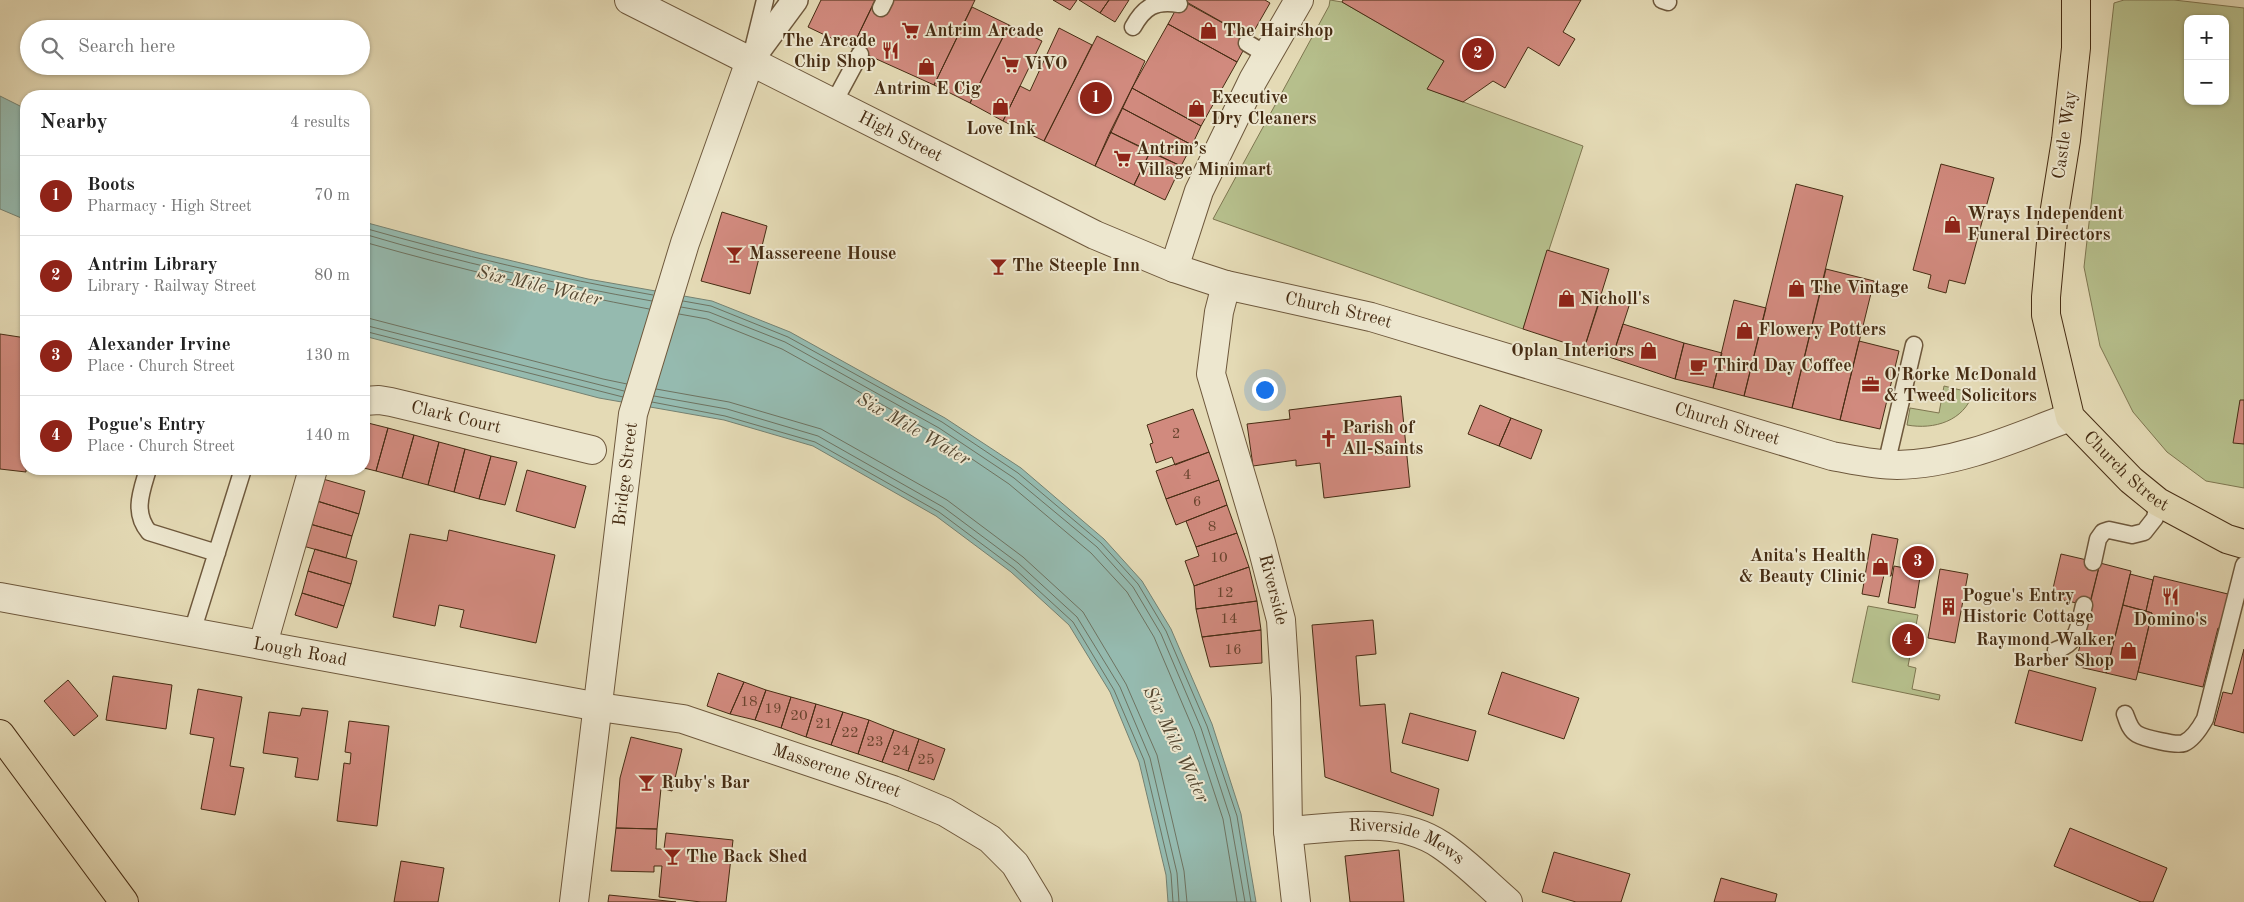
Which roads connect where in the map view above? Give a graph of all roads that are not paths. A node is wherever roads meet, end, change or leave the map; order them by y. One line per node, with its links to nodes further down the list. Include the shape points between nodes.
1 (629, 0): 9 (street, High Street)
2 (766, 0): 9 (lane)
3 (795, 0): 9 (street)
4 (1300, 0): 11 (street, via 1257,49 1199,191)
5 (2076, 0): 15 (main road, Castle Way, via 2074,67 2046,297 2046,315)
6 (1179, 4): 7 (lane, via 1153,4 1144,9)
7 (1133, 27)
8 (860, 54): 10 (lane)
9 (750, 61): 10 (street, High Street); 31 (street, Bridge Street, via 685,243 633,414)
10 (833, 104): 11 (street, High Street, via 1095,235)
11 (1174, 268): 12 (street, Church Street)
12 (1226, 285): 17 (street, Church Street, via 1371,317 1832,456); 34 (street, Riverside, via 1211,374 1281,620)
13 (1914, 345): 17 (lane)
14 (370, 401): 16 (street, Clark Court, via 550,428)
15 (2070, 416): 17 (street, Church Street, via 1961,456 1923,464); 21 (main road, Church Street, via 2131,480)
16 (592, 450)
17 (1886, 464)
18 (146, 475): 23 (lane, via 138,502 140,518 149,532)
19 (241, 475): 23 (lane)
20 (311, 475): 29 (street)
21 (2158, 502): 22 (main road, Church Street, via 2227,539); 24 (lane, via 2156,518 2144,532 2132,535 2109,530 2103,532 2098,539)
22 (2244, 544)
23 (217, 553): 28 (lane)
24 (2093, 562)
25 (2244, 565): 32 (lane, via 2200,729 2184,743 2174,744 2137,734)
26 (0, 597): 28 (street, Lough Road)
27 (2084, 605): 30 (lane, via 2074,638 2067,647)
28 (192, 632): 29 (street, Lough Road)
29 (262, 644): 31 (street, Lough Road)
30 (2056, 650)
31 (599, 707): 36 (street, Bridge Street); 37 (street, Masserene Street, via 683,719 893,790 945,812 990,839 1015,864)
32 (2125, 714)
33 (0, 734): 35 (main road)
34 (1288, 831): 38 (street, Riverside); 39 (street, Riverside Mews, via 1387,826 1422,835 1440,844)
35 (124, 902)
36 (574, 902)
37 (1038, 902)
38 (1296, 902)
39 (1508, 902)

